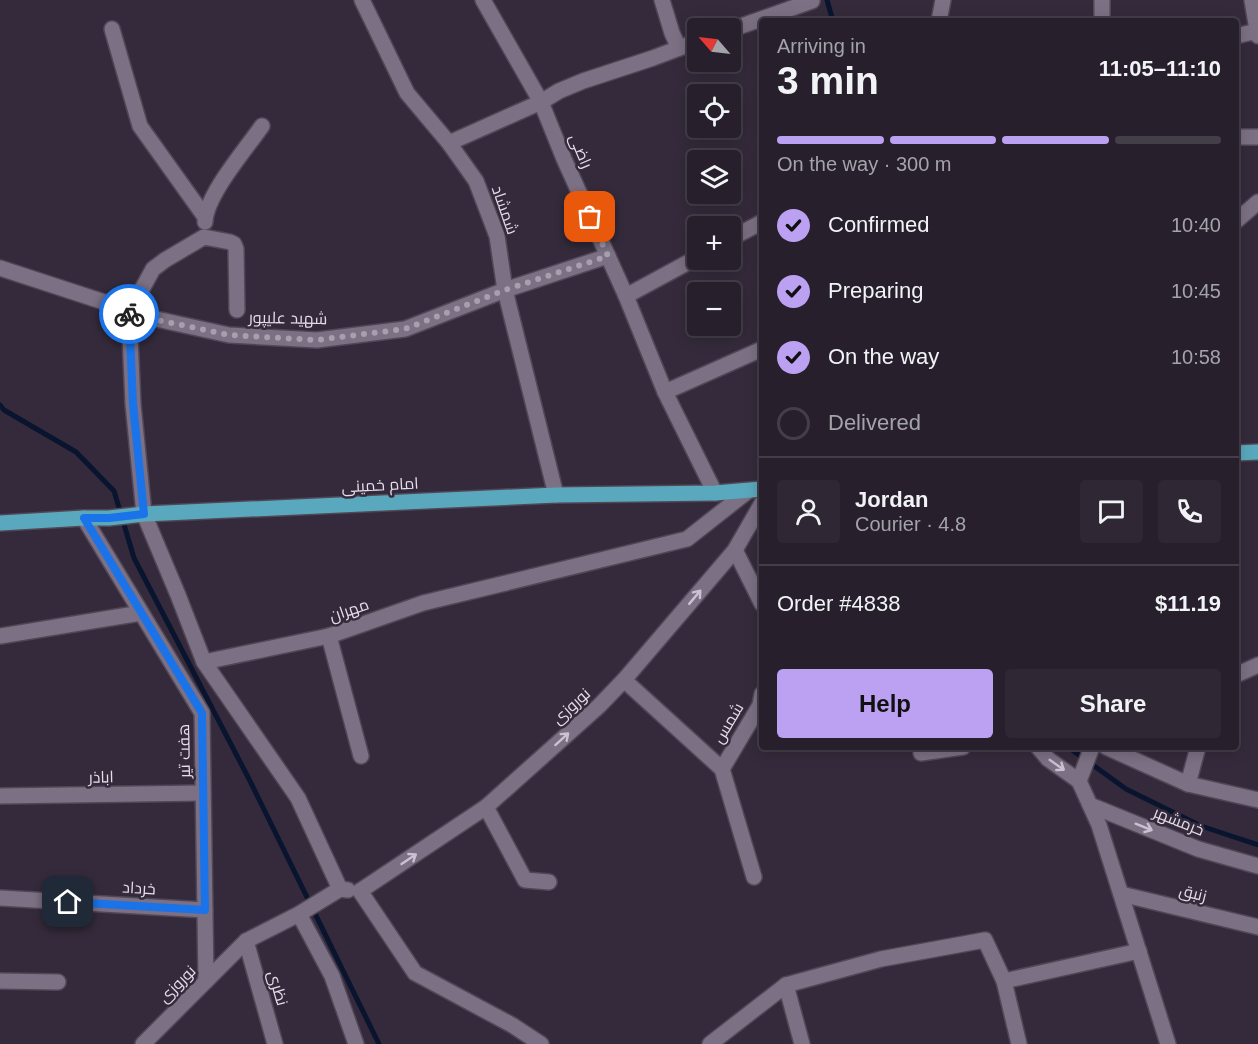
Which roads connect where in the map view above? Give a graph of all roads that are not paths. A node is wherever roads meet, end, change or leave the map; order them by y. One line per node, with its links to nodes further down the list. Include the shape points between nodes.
1 (362, 0): 22 (street, شمشاد, via 407,93)
2 (483, 0): 18 (street, راضی)
3 (942, 0): 9 (street)
4 (1102, 0): 10 (street)
5 (1252, 0): 14 (street)
6 (665, 1): 17 (street)
7 (812, 1): 8 (street)
8 (764, 18)
9 (939, 18)
10 (1102, 18)
11 (759, 20): 12 (street)
12 (741, 26)
13 (112, 29): 24 (street, via 140,126)
14 (1258, 34): 15 (street)
15 (1239, 36)
16 (687, 45): 17 (street)
17 (679, 48): 18 (street, via 583,81)
18 (541, 102): 22 (street); 29 (street, راضی)
19 (262, 126): 24 (street, via 216,191)
20 (1239, 136): 21 (street)
21 (1258, 137)
22 (449, 143): 32 (street, شمشاد, via 476,181 497,236)
23 (1258, 202): 25 (street)
24 (205, 217): 28 (street)
25 (1239, 218)
26 (759, 224): 27 (street)
27 (741, 233)
28 (204, 237): 34 (street, via 234,244); 35 (street, via 153,269)
29 (608, 256): 32 (street, شهید علیپور); 33 (street, راضی)
30 (687, 263): 33 (street)
31 (0, 268): 35 (street, شهید علیپور)
32 (505, 290): 35 (street, شهید علیپور, via 405,329 316,340 229,335); 42 (street, شمشاد)
33 (626, 296): 37 (street, راضی)
34 (237, 310)
35 (129, 313): 44 (street)
36 (759, 350): 37 (street)
37 (665, 392): 41 (street, راضی)
38 (1258, 452): 39 (main road)
39 (1239, 453)
40 (755, 490): 41 (main road, امام خمینی); 51 (street, مهران, via 687,539 423,603)
41 (715, 493): 42 (main road, امام خمینی)
42 (556, 495): 44 (main road, امام خمینی)
43 (759, 508): 47 (street, نوروزی)
44 (139, 515): 45 (main road, امام خمینی); 52 (street, via 178,595)
45 (84, 518): 46 (main road, امام خمینی); 49 (street, هفت تیر)
46 (0, 523)
47 (735, 550): 48 (street); 55 (street, نوروزی, one-way to 47)
48 (759, 598)
49 (141, 613): 50 (street); 67 (street, هفت تیر, via 202,713)
50 (0, 636)
51 (329, 636): 52 (street, مهران); 63 (street)
52 (204, 662): 75 (street, via 298,798)
53 (1258, 665): 54 (street)
54 (1239, 674)
55 (624, 680): 64 (street); 71 (street, نوروزی, one-way to 55)
56 (759, 707): 64 (street, شمس)
57 (942, 750): 62 (street)
58 (1040, 750): 65 (street, one-way to 65)
59 (1091, 750): 65 (street)
60 (1113, 750): 66 (street)
61 (1197, 750): 66 (street)
62 (921, 753)
63 (361, 756)
64 (722, 769): 73 (street)
65 (1078, 781): 70 (street)
66 (1188, 784): 69 (street)
67 (203, 793): 68 (street, اباذر); 79 (street, هفت تیر)
68 (0, 796)
69 (1258, 800)
70 (1090, 805): 72 (street, خرمشهر, one-way to 72, via 1197,849); 77 (street)
71 (486, 807): 74 (street, via 525,880); 76 (street, نوروزی, one-way to 71)
72 (1258, 866)
73 (754, 877)
74 (549, 882)
75 (340, 889): 76 (street); 80 (street, نوروزی)
76 (360, 891): 92 (street, via 415,973)
77 (1121, 894): 81 (street, زنبق); 83 (street)
78 (0, 898): 79 (street, خرداد)
79 (205, 910): 85 (street, هفت تیر)
80 (298, 914): 82 (street, نوروزی); 91 (street, via 332,975)
81 (1258, 927)
82 (246, 941): 85 (street, نوروزی); 90 (street, نظری)
83 (1139, 951): 86 (street); 96 (street)
84 (0, 981): 87 (street)
85 (206, 981): 89 (street, نوروزی)
86 (1004, 981): 88 (street, via 985,940 880,959); 95 (street)
87 (57, 982)
88 (786, 985): 93 (street); 94 (street)
89 (143, 1044)
90 (275, 1044)
91 (356, 1044)
92 (541, 1044)
93 (710, 1044)
94 (802, 1044)
95 (1019, 1044)
96 (1168, 1044)

